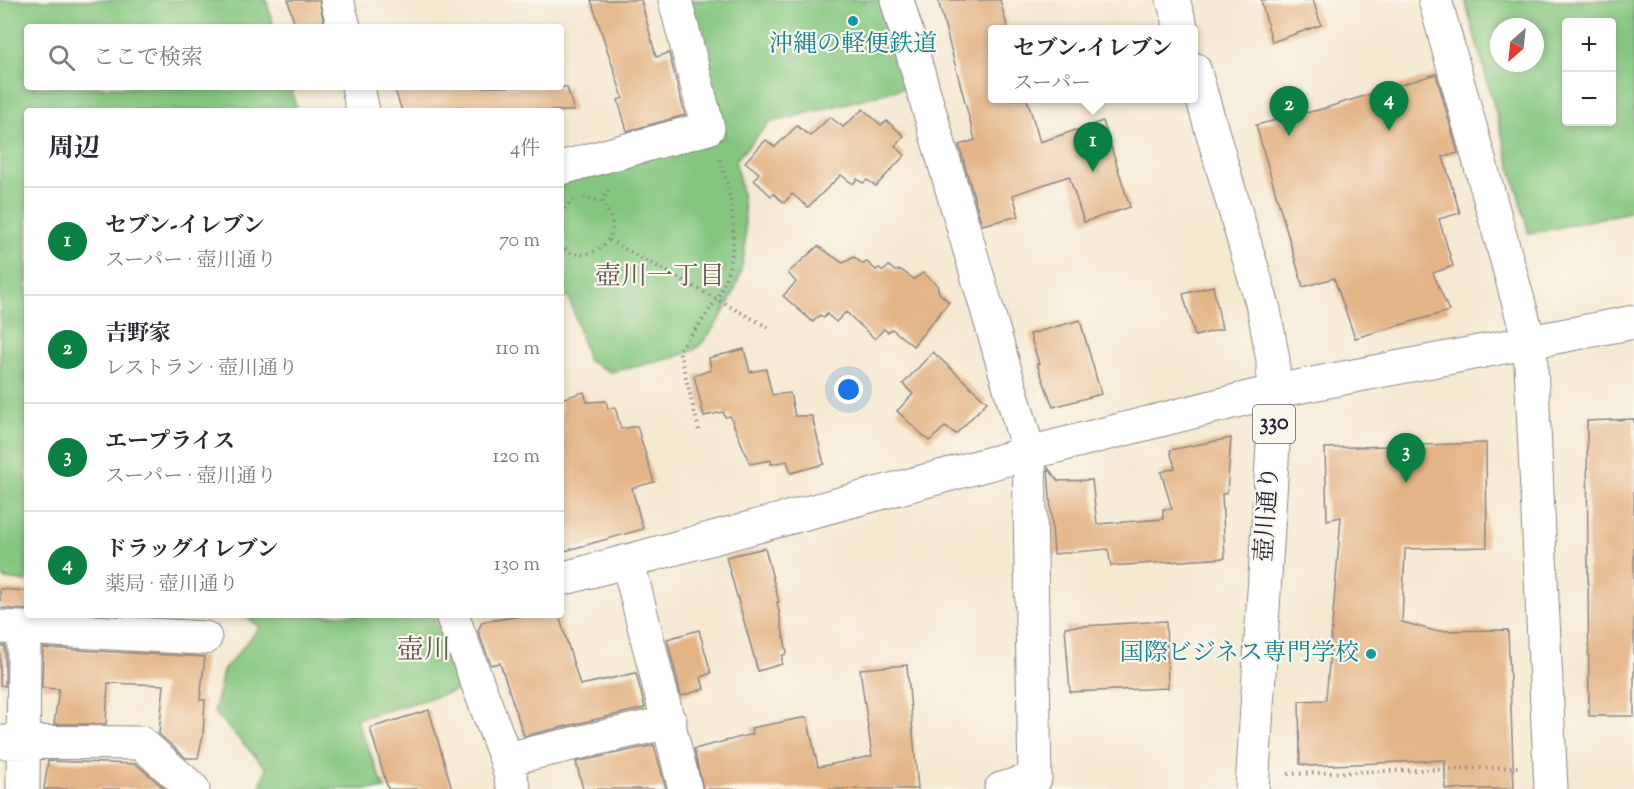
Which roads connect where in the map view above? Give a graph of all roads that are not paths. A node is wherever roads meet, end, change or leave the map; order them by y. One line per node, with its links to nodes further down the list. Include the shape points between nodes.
1 (338, 0): 6 (main road)
2 (675, 0): 11 (main road, via 708,128)
3 (897, 0): 15 (main road)
4 (1173, 0): 7 (main road)
5 (1436, 0): 13 (main road)
6 (343, 24)
7 (1180, 25)
8 (1198, 83): 14 (main road, 壺川通り / 330, via 1264,310)
9 (359, 90): 10 (main road)
10 (362, 108)
11 (564, 167)
12 (1634, 322): 13 (main road)
13 (1530, 344): 14 (main road); 24 (main road)
14 (1276, 391): 15 (main road); 29 (main road, 壺川通り / 330)
15 (1029, 453): 16 (main road); 28 (main road, via 1035,779)
16 (628, 562): 17 (main road); 21 (main road)
17 (564, 578)
18 (453, 618): 23 (main road)
19 (12, 628): 20 (main road); 22 (main road)
20 (205, 638)
21 (670, 722): 23 (main road); 27 (main road)
22 (12, 742): 25 (main road); 26 (main road, via 141,744)
23 (510, 774)
24 (1541, 778)
25 (23, 789)
26 (193, 789)
27 (685, 789)
28 (1001, 789)
29 (1252, 789)

